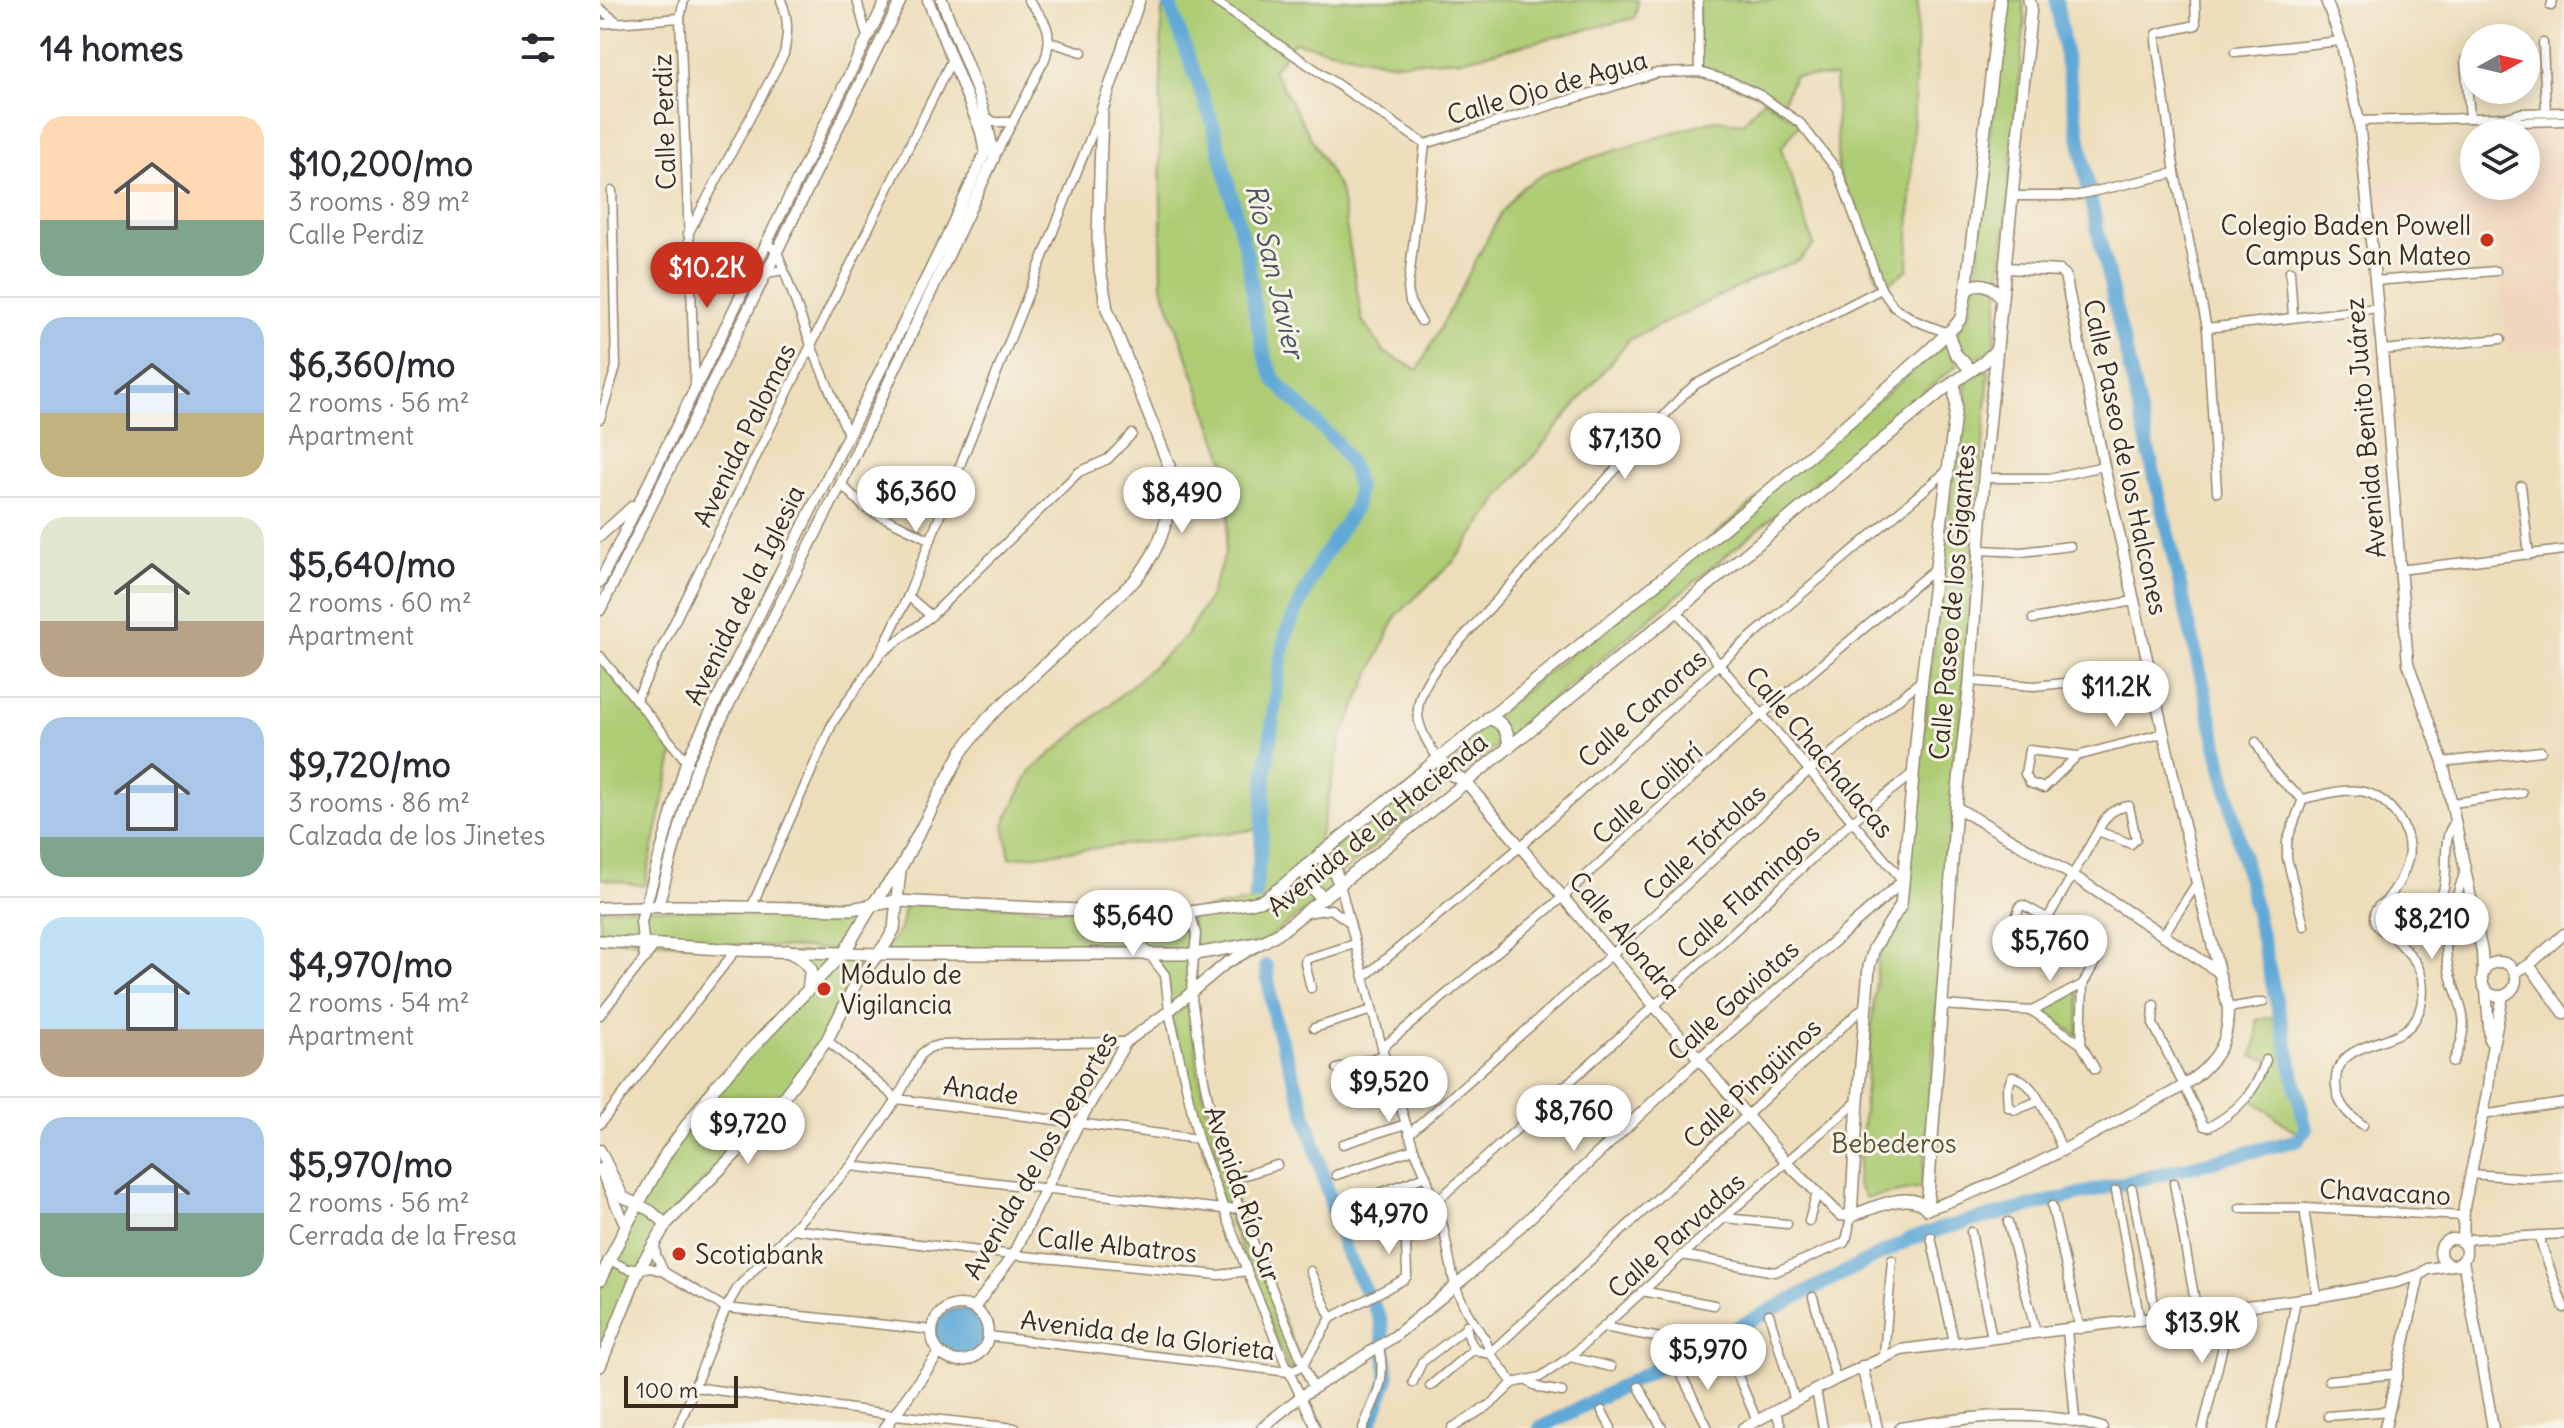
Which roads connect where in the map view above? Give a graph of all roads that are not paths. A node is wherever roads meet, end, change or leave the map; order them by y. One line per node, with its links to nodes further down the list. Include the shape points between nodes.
1 (684, 0): 17 (street, Calle Perdiz)
2 (781, 0): 43 (street, via 787,17 784,54)
3 (857, 0): 20 (street)
4 (886, 0): 20 (street)
5 (901, 0): 45 (street)
6 (928, 0): 26 (street, Avenida de la Iglesia)
7 (942, 0): 32 (street)
8 (1028, 0): 22 (street, via 1046,23)
9 (1139, 0): 29 (main road)
10 (1213, 0): 38 (street, Calle Ojo de Agua)
11 (1698, 0): 27 (street)
12 (2000, 0): 54 (main road)
13 (2029, 0): 42 (main road, Calle Paseo de los Gigantes)
14 (2195, 0): 40 (street, via 2196,25 2156,37)
15 (2326, 0): 21 (street, Avenida Benito Juárez)
16 (600, 9): 18 (street)
17 (680, 18): 18 (street); 43 (street, Calle Perdiz)
18 (616, 21): 19 (street)
19 (600, 24)
20 (867, 37): 44 (street)
21 (2341, 41): 25 (street); 35 (street, Avenida Benito Juárez)
22 (1050, 42): 24 (street); 37 (street)
23 (2543, 43): 30 (street)
24 (1082, 52)
25 (2235, 52)
26 (952, 59): 56 (street, Avenida de la Iglesia, via 985,153); 63 (street, Avenida Palomas)
27 (1699, 72): 38 (street, Calle Ojo de Agua, via 1657,73); 53 (street, Calle Ojo de Agua, via 1760,95 1800,123 1838,171)
28 (2469, 104): 34 (street)
29 (1102, 110): 85 (street); 134 (main road, via 1100,269 1107,309 1169,466 1168,517 1157,550 1134,581 988,718 962,751)
30 (2546, 112): 31 (street); 33 (street)
31 (2564, 112)
32 (984, 115): 37 (street, via 994,122); 39 (street)
33 (2508, 117): 34 (street); 36 (street, via 2521,122)
34 (2470, 118): 35 (street)
35 (2359, 121): 52 (street, Avenida Benito Juárez)
36 (2564, 121)
37 (1013, 122): 39 (street)
38 (1425, 144): 59 (street, via 1408,288)
39 (994, 158): 56 (street, Avenida de la Iglesia)
40 (2175, 173): 42 (street, via 2074,196); 60 (street)
41 (612, 191): 68 (street)
42 (2013, 196): 47 (main road, Calle Paseo de los Gigantes)
43 (687, 235): 69 (street, Calle Perdiz)
44 (766, 243): 45 (street); 46 (street)
45 (777, 251): 48 (street); 51 (street)
46 (755, 266): 51 (street); 69 (street)
47 (2006, 268): 55 (main road, Calle Paseo de los Gigantes); 76 (street, Calle Paseo de los Halcones, via 2065,275)
48 (783, 270): 51 (street); 63 (street)
49 (2290, 271): 58 (street)
50 (2496, 271): 52 (street)
51 (767, 273): 83 (street)
52 (2375, 281): 57 (street, Avenida Benito Juárez)
53 (1881, 289): 61 (street, Calle Ojo de Agua, via 1894,307); 116 (street, via 1683,395 1423,685 1417,713)
54 (1966, 291): 55 (main road, via 1986,285); 61 (main road, via 1961,318)
55 (2002, 299): 64 (main road, Calle Paseo de los Gigantes)
56 (920, 302): 74 (street, Avenida de la Iglesia); 79 (street, Avenida de la Iglesia)
57 (2373, 309): 58 (street); 65 (street, Avenida Benito Juárez)
58 (2293, 317): 60 (street)
59 (1421, 321)
60 (2207, 328): 81 (street)
61 (1948, 333): 66 (main road, via 1955,353); 108 (main road, Avenida de la Hacienda, via 1787,474)
62 (2501, 339): 65 (street)
63 (811, 345): 74 (street); 106 (street, Avenida Palomas)
64 (1996, 350): 66 (main road, Avenida de la Hacienda); 78 (main road, Calle Paseo de los Gigantes)
65 (2382, 350): 92 (street, Avenida Benito Juárez)
66 (1970, 369): 67 (main road, Avenida de la Hacienda)
67 (1954, 381): 70 (main road, Avenida de la Hacienda); 72 (main road, Calle Paseo de los Gigantes)
68 (612, 385): 71 (street); 73 (street)
69 (695, 387): 82 (street)
70 (1944, 389): 72 (main road); 97 (main road, Avenida de la Hacienda)
71 (600, 392)
72 (1955, 397): 77 (main road, Calle Paseo de los Gigantes)
73 (600, 419)
74 (848, 434): 110 (street, Avenida de la Iglesia)
75 (1132, 434): 98 (street, via 1108,459 1079,472)
76 (2104, 466): 78 (street, via 2049,478); 95 (street, Calle Paseo de los Halcones)
77 (1948, 470): 91 (main road, Calle Paseo de los Gigantes); 102 (street, Calle Canoras)
78 (1984, 478): 87 (main road, Calle Paseo de los Gigantes)
79 (841, 484): 85 (street, via 866,509); 113 (street, Avenida de la Iglesia)
80 (2521, 486): 90 (street)
81 (2217, 492)
82 (638, 502): 83 (street); 84 (street); 89 (street)
83 (650, 508): 96 (street)
84 (600, 537): 89 (street, via 610,540)
85 (931, 540): 94 (street)
86 (2070, 546): 87 (street)
87 (1979, 550): 105 (main road, Calle Paseo de los Gigantes)
88 (2564, 550): 90 (street)
89 (615, 551): 93 (street)
90 (2529, 555): 92 (street)
91 (1937, 567): 103 (main road, Calle Paseo de los Gigantes); 107 (street, Calle Colibrí)
92 (2399, 570): 118 (street, Avenida Benito Juárez, via 2408,663)
93 (600, 582)
94 (908, 596): 98 (street); 100 (street)
95 (2134, 601): 99 (street); 109 (street, Calle Paseo de los Halcones)
96 (600, 610)
97 (1677, 611): 102 (street, Calle Chachalacas); 112 (main road, Avenida de la Hacienda)
98 (931, 616): 100 (street)
99 (2033, 619)
100 (880, 654): 149 (street, via 833,722)
101 (600, 656): 106 (street)
102 (1719, 664): 107 (street, Calle Chachalacas); 130 (street, Calle Canoras)
103 (1922, 679): 120 (street, Calle Tórtolas); 121 (main road, Calle Paseo de los Gigantes)
104 (2095, 680): 105 (street, via 2034,686)
105 (1970, 681): 126 (main road, Calle Paseo de los Gigantes)
106 (636, 700): 117 (street)
107 (1762, 715): 120 (street, Calle Chachalacas); 142 (street, Calle Colibrí)
108 (1488, 718): 112 (main road, via 1505,729); 116 (main road, Avenida de la Hacienda)
109 (2164, 733): 115 (street); 139 (street, Calle Paseo de los Halcones)
110 (697, 740): 113 (street); 117 (street, Avenida de la Iglesia)
111 (2256, 742): 124 (street, via 2268,767)
112 (1509, 746): 122 (main road, Avenida de la Hacienda)
113 (706, 751): 119 (street, Avenida de la Iglesia)
114 (2541, 751): 118 (street)
115 (2077, 756): 115 (street, via 2029,750 2025,774 2030,783 2044,788)
116 (1438, 758): 122 (main road); 133 (main road, Avenida de la Hacienda)
117 (686, 762): 119 (street); 147 (street, Avenida de la Iglesia)
118 (2443, 762): 125 (street, Avenida Benito Juárez)
119 (696, 769): 147 (street, Avenida de la Iglesia)
120 (1810, 770): 128 (street, Calle Chachalacas); 172 (street, Calle Tórtolas)
121 (1912, 774): 128 (street, Calle Flamingos); 138 (main road, Calle Paseo de los Gigantes)
122 (1465, 781): 130 (street, Calle Alondra); 140 (main road, Avenida de la Hacienda)
123 (2522, 793): 125 (street)
124 (2303, 799): 141 (street, via 2356,791 2377,797 2393,810 2405,830 2409,855); 156 (street, via 2287,841 2287,858)
125 (2453, 803): 127 (street, Avenida Benito Juárez)
126 (1956, 807): 137 (street); 189 (main road, Calle Paseo de los Gigantes)
127 (2456, 821): 131 (street); 132 (street, Avenida Benito Juárez)
128 (1851, 822): 138 (street, Calle Chachalacas); 188 (street, Calle Flamingos)
129 (2098, 831): 129 (street, via 2131,844 2136,838 2129,807 2109,812); 137 (street)
130 (1521, 846): 142 (street, Calle Alondra); 180 (street, Calle Canoras)
131 (2446, 847): 132 (street); 150 (street, via 2445,879 2436,902)
132 (2462, 852): 136 (street, Avenida Benito Juárez)
133 (1320, 855): 135 (main road, Avenida de la Hacienda); 140 (main road, via 1332,865)
134 (901, 867): 144 (main road); 146 (main road)
135 (1305, 868): 143 (main road, via 1313,890); 151 (main road, Avenida de la Hacienda, via 1263,900)
136 (2465, 869): 160 (street, Avenida Benito Juárez); 206 (street, via 2446,950 2465,1024)
137 (2072, 875): 154 (street); 158 (street)
138 (1903, 881): 192 (main road, Calle Paseo de los Gigantes, via 1901,905 1871,957); 204 (street, Calle Gaviotas)
139 (2197, 883): 158 (street); 177 (street, Calle Paseo de los Halcones)
140 (1340, 884): 143 (main road, Avenida de la Hacienda); 155 (street)
141 (2398, 887): 145 (street); 150 (street)
142 (1564, 896): 172 (street, Calle Alondra); 202 (street, Calle Colibrí)
143 (1323, 898): 153 (main road, Avenida de la Hacienda)
144 (896, 901): 146 (main road, Avenida de la Hacienda); 152 (main road, Avenida de la Hacienda); 169 (main road, via 894,929)
145 (2385, 902): 150 (street); 157 (street, via 2377,907 2375,923)
146 (872, 905): 149 (main road, Avenida de la Hacienda); 168 (main road)
147 (652, 906): 148 (main road, Avenida de la Hacienda); 149 (main road, Avenida de la Hacienda); 163 (street, Avenida de la Iglesia, via 641,922)
148 (600, 908)
149 (751, 908)
150 (2402, 910): 157 (street, via 2403,923)
151 (1190, 912): 152 (main road, Avenida de la Hacienda); 171 (street, Avenida Río Sur)
152 (1142, 913): 170 (street, Avenida Río Sur, via 1137,933)
153 (1304, 913): 155 (street, via 1331,909); 162 (main road, Avenida de la Hacienda)
154 (2047, 918): 154 (street, via 2035,938 2016,943 2012,928 2020,906)
155 (1349, 921): 165 (street)
156 (2304, 926)
157 (2389, 932): 219 (street, via 2416,961 2423,993 2409,1028 2356,1049 2338,1068 2341,1104)
158 (2164, 934): 177 (street)
159 (2564, 934): 176 (street)
160 (2479, 940): 175 (street); 179 (street, Avenida Benito Juárez)
161 (600, 941): 163 (main road, Avenida de la Hacienda)
162 (1263, 942): 171 (main road, Avenida de la Hacienda); 185 (street, Avenida de los Deportes)
163 (642, 943): 164 (main road, Avenida de la Hacienda); 173 (street, Avenida de la Iglesia)
164 (656, 944): 166 (main road, Avenida de la Hacienda); 173 (street)
165 (1355, 944): 180 (street); 183 (street, via 1306,959)
166 (736, 950): 167 (main road, Avenida de la Hacienda); 216 (street)
167 (788, 951): 168 (main road, Avenida de la Hacienda); 182 (main road, via 811,970)
168 (845, 951): 169 (main road, Avenida de la Hacienda); 182 (main road)
169 (878, 954): 170 (main road, Avenida de la Hacienda); 199 (main road, via 856,983)
170 (1151, 954): 171 (main road, Avenida de la Hacienda); 195 (street, Avenida Río Sur, via 1165,975)
171 (1196, 954): 185 (street, Avenida Río Sur)
172 (1612, 954): 188 (street, Calle Alondra); 220 (street, Calle Tórtolas)
173 (645, 958): 197 (street)
174 (2097, 959): 181 (street)
175 (2503, 962): 178 (street); 179 (street, via 2491,964)
176 (2529, 965): 178 (street); 191 (street)
177 (2219, 972): 193 (street, Calle Paseo de los Halcones)
178 (2515, 972): 186 (street, via 2513,989)
179 (2483, 974): 184 (street)
180 (1364, 977): 194 (street)
181 (2083, 984): 196 (street); 201 (street)
182 (809, 988): 242 (main road, via 715,1087 667,1152)
183 (1311, 988)
184 (2486, 989): 186 (street); 203 (street)
185 (1191, 991): 195 (street, Avenida de los Deportes); 234 (street, Avenida Río Sur, via 1204,1080)
186 (2503, 996): 203 (street)
187 (2263, 1002): 193 (street)
188 (1655, 1005): 204 (street, Calle Alondra); 241 (street, Calle Flamingos)
189 (1942, 1005): 196 (street); 248 (main road, Calle Paseo de los Gigantes)
190 (2154, 1005): 209 (street, via 2153,1024)
191 (2562, 1005)
192 (1865, 1006): 211 (main road, Calle Paseo de los Gigantes); 215 (street, Calle Pingüinos)
193 (2228, 1008): 209 (street, Calle Paseo de los Halcones, via 2220,1051)
194 (1372, 1010): 198 (street); 202 (street)
195 (1169, 1011): 200 (street, Avenida de los Deportes); 221 (street, Avenida Río Sur)
196 (2032, 1011): 201 (street)
197 (600, 1015)
198 (1314, 1028)
199 (827, 1040): 210 (street); 254 (main road, via 744,1145)
200 (1126, 1042): 210 (street, via 939,1045 921,1054); 217 (street, Avenida de los Deportes)
201 (2081, 1044): 208 (street)
202 (1383, 1051): 207 (street); 218 (street)
203 (2491, 1055): 214 (street)
204 (1699, 1059): 215 (street, Calle Alondra); 278 (street, Calle Gaviotas)
205 (2266, 1060): 209 (street, via 2255,1088 2209,1127)
206 (2453, 1062)
207 (1337, 1069)
208 (2095, 1069)
209 (2184, 1086): 225 (street, Calle Paseo de los Halcones)
210 (897, 1099): 217 (street, Anade); 228 (street)
211 (1858, 1101): 226 (street, Calle Parvadas); 250 (main road, Calle Paseo de los Gigantes)
212 (2038, 1101): 212 (street, via 2029,1083 2012,1077 2008,1107 2016,1110); 225 (street)
213 (2564, 1103): 214 (street)
214 (2482, 1115): 230 (street)
215 (1746, 1116): 226 (street, Calle Alondra); 308 (street, Calle Pingüinos)
216 (600, 1124)
217 (1078, 1124): 221 (street, Anade); 236 (street, Avenida de los Deportes)
218 (1406, 1124): 220 (street); 222 (street)
219 (2363, 1125)
220 (1409, 1134): 223 (street)
221 (1198, 1139): 247 (street, Avenida Río Sur)
222 (1343, 1144)
223 (1414, 1149): 231 (street); 232 (street)
224 (600, 1150): 242 (street, via 623,1197)
225 (2063, 1151): 248 (street, Calle Paseo de los Halcones)
226 (1786, 1162): 239 (street, Calle Alondra); 251 (street, Calle Parvadas)
227 (1277, 1165): 234 (street)
228 (851, 1166): 236 (street); 258 (street)
229 (600, 1169): 256 (street)
230 (2470, 1174): 233 (street); 249 (street)
231 (1336, 1175)
232 (1426, 1176): 240 (street); 241 (street)
233 (2564, 1176)
234 (1229, 1180): 244 (street, Avenida Río Sur)
235 (2174, 1183): 289 (street)
236 (1048, 1187): 247 (street); 267 (street, Avenida de los Deportes)
237 (2132, 1189): 292 (street)
238 (2116, 1191): 293 (street)
239 (1817, 1192): 250 (street, Calle Alondra, via 1840,1215); 252 (street)
240 (1372, 1196)
241 (1436, 1202): 257 (street)
242 (639, 1204): 254 (street); 256 (main road)
243 (2052, 1206): 296 (street)
244 (1239, 1208): 247 (street); 311 (street, Avenida Río Sur)
245 (2240, 1208): 246 (street, Chavacano)
246 (2304, 1208): 249 (street, Chavacano); 281 (street, Chavacano)
247 (1222, 1209): 273 (street, Avenida Río Sur)
248 (1927, 1209): 250 (main road, Calle Paseo de los Halcones, via 1892,1203)
249 (2462, 1213): 263 (street); 265 (street)
250 (1851, 1216): 268 (street, via 1844,1243 1775,1272)
251 (1724, 1218): 255 (street); 268 (street, Calle Parvadas)
252 (1809, 1221)
253 (2008, 1222): 299 (street)
254 (666, 1224): 264 (main road)
255 (1787, 1224)
256 (626, 1226): 269 (main road)
257 (1443, 1226): 278 (street); 291 (street, via 1406,1244 1405,1279)
258 (792, 1229): 267 (street, Calle Albatros); 284 (street, via 738,1287)
259 (1971, 1232): 302 (street)
260 (2564, 1234): 261 (street)
261 (2538, 1235): 265 (street); 286 (street)
262 (1931, 1237): 303 (street)
263 (2450, 1238): 265 (street); 266 (street)
264 (655, 1242): 272 (main road); 275 (street)
265 (2463, 1243): 271 (street, via 2466,1251)
266 (2440, 1247): 271 (street, via 2444,1261); 276 (street)
267 (1013, 1255): 273 (street, Calle Albatros, via 1219,1275); 285 (street, Avenida de los Deportes)
268 (1682, 1255): 279 (street, Calle Parvadas)
269 (609, 1260): 272 (street); 277 (main road)
270 (1892, 1260): 309 (street)
271 (2458, 1262): 276 (street); 360 (street)
272 (639, 1269): 275 (street); 312 (main road)
273 (1247, 1271): 316 (street, Avenida Río Sur)
274 (1310, 1271): 291 (street)
275 (664, 1272): 284 (street)
276 (2424, 1272): 281 (street); 317 (street)
277 (600, 1280)
278 (1455, 1286): 288 (street); 305 (street, Calle Gaviotas)
279 (1642, 1291): 283 (street); 294 (street, Calle Parvadas)
280 (1813, 1297): 318 (street)
281 (2317, 1297): 282 (street)
282 (2296, 1300): 287 (street); 358 (street)
283 (1714, 1305)
284 (726, 1308): 297 (street); 324 (street)
285 (974, 1308): 297 (street, via 947,1308); 300 (street, via 985,1320)
286 (2564, 1308)
287 (2232, 1309): 289 (street); 357 (street)
288 (1467, 1312): 295 (street); 308 (street)
289 (2197, 1313): 292 (street)
290 (1769, 1314): 330 (street)
291 (1331, 1318): 311 (street)
292 (2157, 1319): 293 (street)
293 (2140, 1321): 296 (street)
294 (1604, 1327): 301 (street); 310 (street, Calle Parvadas)
295 (1466, 1328): 306 (street); 321 (street, via 1422,1362)
296 (2080, 1329): 298 (street)
297 (932, 1330): 307 (street)
298 (2067, 1330): 299 (street); 339 (street)
299 (2036, 1333): 302 (street)
300 (988, 1336): 307 (street, via 982,1351 969,1360 953,1361); 316 (street, Avenida de la Glorieta)
301 (1660, 1338)
302 (1992, 1338): 303 (street)
303 (1954, 1342): 309 (street)
304 (1724, 1343): 337 (street)
305 (1380, 1346): 326 (street, Calle Gaviotas); 345 (street, via 1381,1384)
306 (1474, 1349): 308 (street); 323 (street)
307 (939, 1353): 334 (street)
308 (1490, 1353): 322 (street)
309 (1884, 1356): 313 (street)
310 (1570, 1357): 314 (street); 320 (street, Calle Parvadas)
311 (1303, 1365): 316 (street, Avenida de la Glorieta); 326 (street, Avenida Río Sur)
312 (600, 1366)
313 (1862, 1366): 318 (street); 353 (street)
314 (1611, 1367)
315 (1679, 1370): 349 (street)
316 (1289, 1372): 329 (street, Avenida Río Sur)
317 (2398, 1374): 319 (street); 333 (street)
318 (1836, 1379): 327 (street)
319 (2329, 1380)
320 (1527, 1381): 322 (street, Calle Parvadas); 328 (street)
321 (1413, 1382)
322 (1513, 1383): 346 (street)
323 (1430, 1386)
324 (694, 1387): 334 (street); 340 (street)
325 (1639, 1387): 348 (street)
326 (1313, 1388): 329 (street, Calle Gaviotas)
327 (1816, 1390): 330 (street); 352 (street)
328 (1562, 1392)
329 (1300, 1397): 343 (street, Calle Gaviotas); 344 (street, Avenida Río Sur)
330 (1795, 1401): 332 (street)
331 (1602, 1411): 347 (street)
332 (1775, 1411): 337 (street); 351 (street)
333 (2389, 1411): 336 (street); 359 (street)
334 (896, 1415): 341 (street); 342 (street)
335 (2026, 1416): 338 (street); 339 (street); 355 (street)
336 (2328, 1416)
337 (1757, 1421): 350 (street)
338 (1978, 1422): 354 (street)
339 (2082, 1423): 356 (street)
340 (678, 1428)
341 (885, 1428)
342 (1015, 1428)
343 (1262, 1428)
344 (1316, 1428)
345 (1363, 1428)
346 (1452, 1428)
347 (1611, 1428)
348 (1662, 1428)
349 (1708, 1428)
350 (1743, 1428)
351 (1782, 1428)
352 (1823, 1428)
353 (1877, 1428)
354 (1900, 1428)
355 (2030, 1428)
356 (2102, 1428)
357 (2203, 1428)
358 (2272, 1428)
359 (2385, 1428)
360 (2493, 1428)

